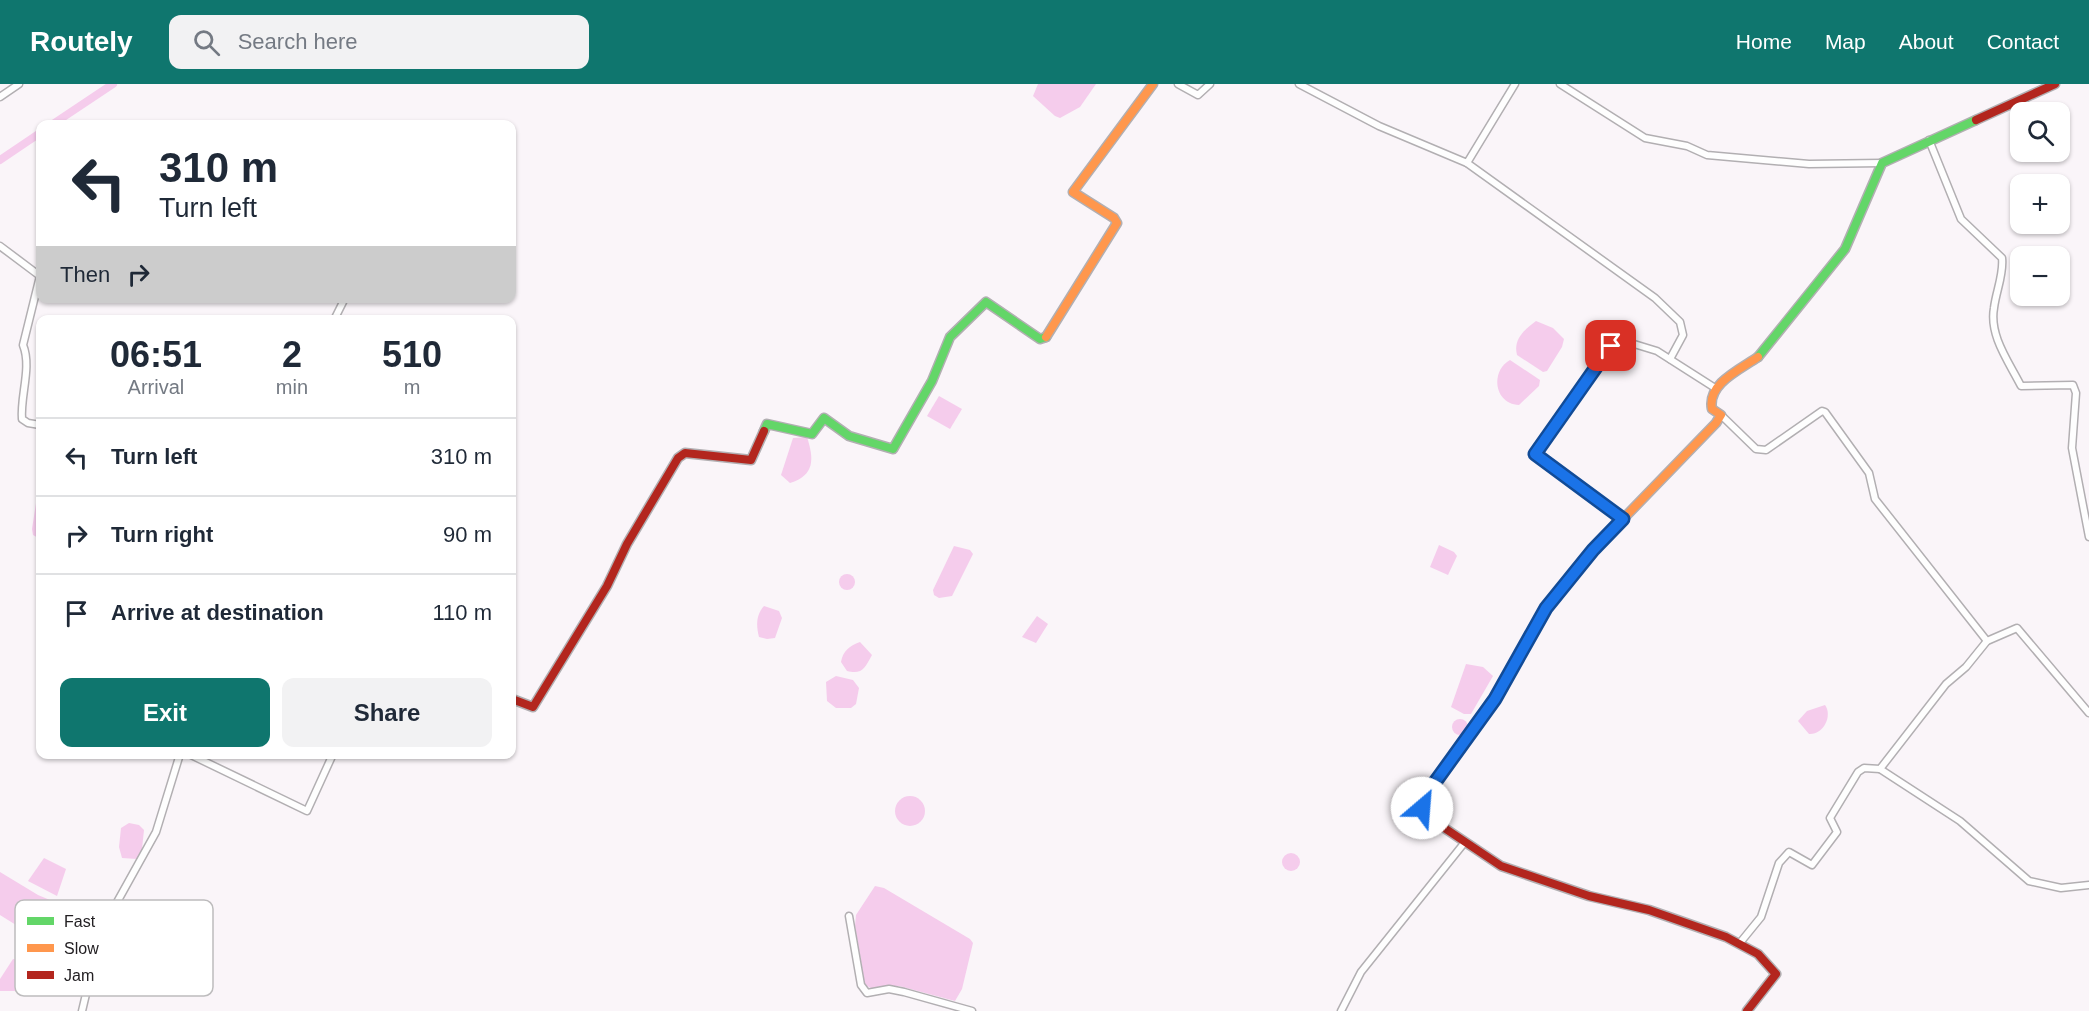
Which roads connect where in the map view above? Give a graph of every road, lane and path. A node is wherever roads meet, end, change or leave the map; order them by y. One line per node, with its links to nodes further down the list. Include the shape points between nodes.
1 (19, 84): 9 (street)
2 (1153, 84): 23 (street, via 1073,192 1117,223 1045,339 986,302 950,337 932,381 893,449 849,436 824,418 812,434 767,424 751,460 685,453 678,458 607,586 533,707)
3 (1178, 84): 4 (street, via 1198,95)
4 (1210, 84)
5 (1299, 84): 11 (street, via 1379,126)
6 (1515, 84): 11 (street)
7 (1560, 84): 12 (street, via 1645,138 1687,146 1707,155 1809,164)
8 (2055, 84): 10 (street)
9 (0, 97)
10 (1929, 140): 12 (street); 21 (street, via 1961,219 2002,258 1994,327 2021,386 2063,384 2073,386 2076,393 2072,448)
11 (1467, 163): 16 (street, via 1655,298 1680,322 1683,335)
12 (1882, 164): 17 (street, via 1845,249 1813,292 1764,352)
13 (0, 246): 14 (street)
14 (36, 273)
15 (36, 292): 19 (street, via 23,345 27,354 21,409 22,419)
16 (1670, 359): 17 (street); 20 (street, via 1658,351 1621,340 1611,346 1535,454)
17 (1715, 388): 18 (street, via 1710,398 1712,409)
18 (1721, 415): 20 (street); 22 (street, via 1756,449 1766,450 1825,412 1869,473 1875,499)
19 (36, 424)
20 (1623, 519): 29 (street, via 1546,608 1495,699 1420,803 1428,817)
21 (2089, 537)
22 (1987, 641): 24 (street, via 2017,628); 28 (street, via 1946,684)
23 (516, 701)
24 (2089, 713)
25 (178, 759): 31 (street, via 156,832)
26 (199, 759): 27 (street, via 307,811)
27 (331, 759)
28 (1880, 769): 30 (street, via 1960,821 2029,881 2061,888); 33 (street, via 1864,768 1858,772 1830,818 1837,832 1812,865 1788,852 1779,863 1766,906)
29 (1465, 842): 33 (street, via 1501,866 1589,896 1649,910); 37 (street, via 1361,972)
30 (2089, 885)
31 (118, 900)
32 (849, 916): 36 (street, via 861,986 867,993 889,989)
33 (1739, 944): 38 (street, via 1758,954 1776,974)
34 (86, 996): 35 (street)
35 (82, 1011)
36 (972, 1011)
37 (1341, 1011)
38 (1747, 1011)

